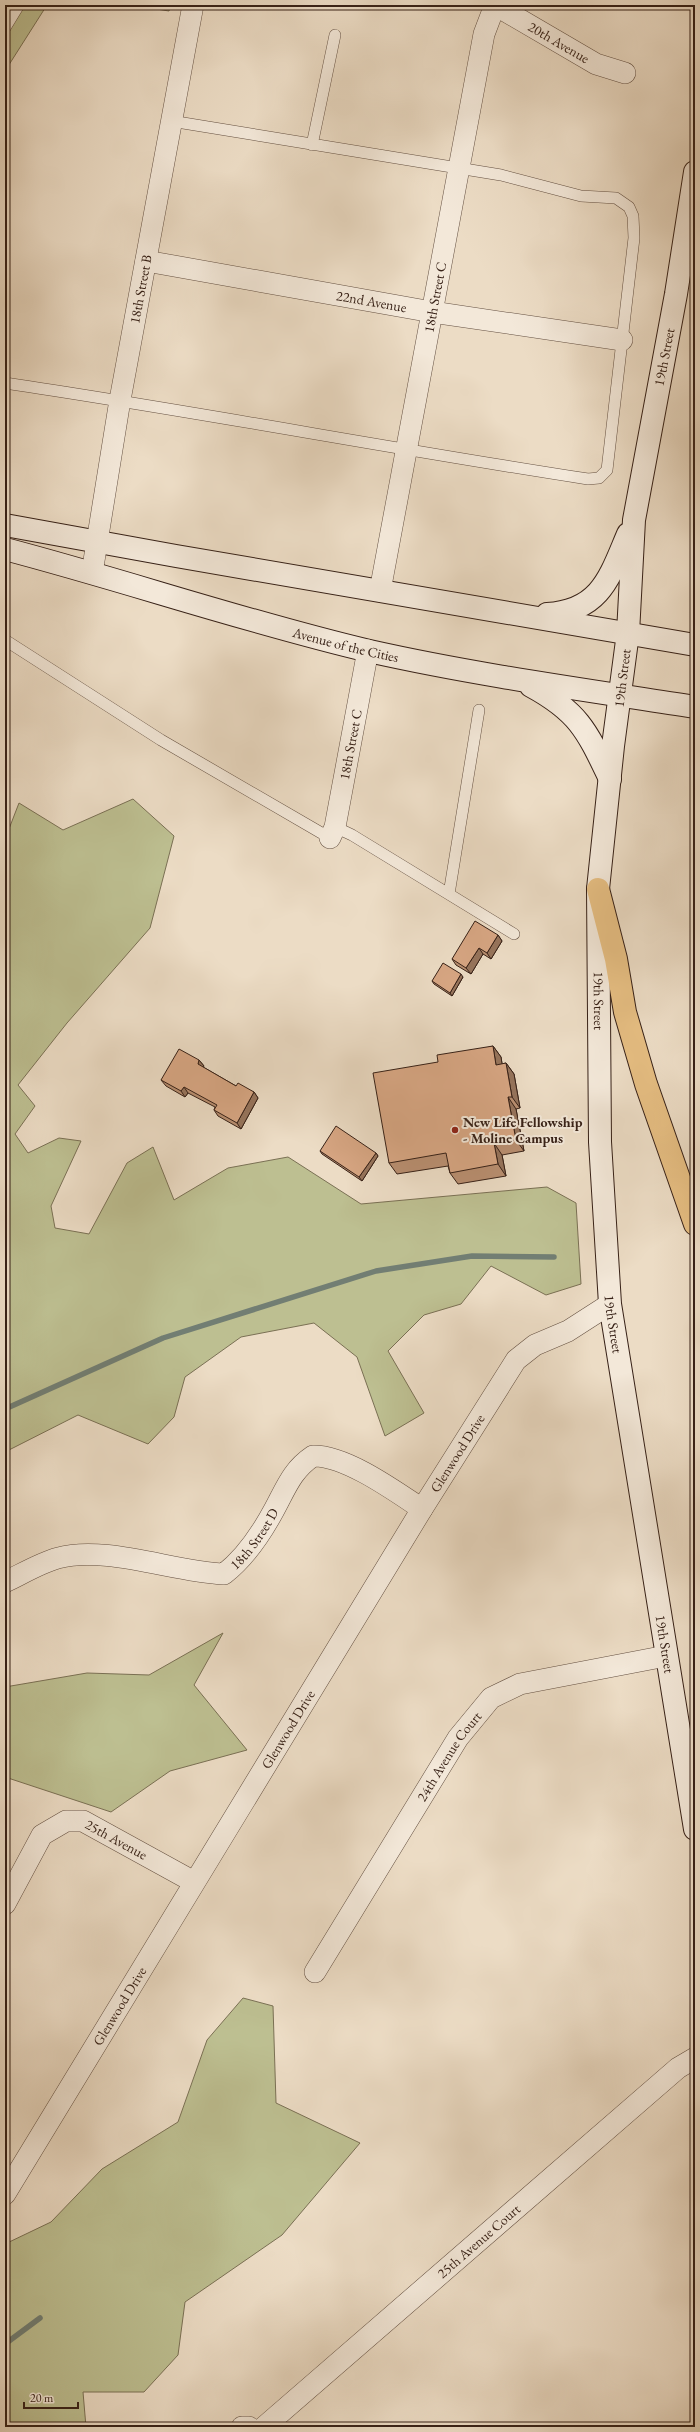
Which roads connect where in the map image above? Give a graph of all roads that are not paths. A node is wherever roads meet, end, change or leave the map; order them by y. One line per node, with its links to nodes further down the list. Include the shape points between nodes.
1 (19, 5): 4 (lane)
2 (192, 5): 7 (street, 18th Street B)
3 (495, 5): 6 (street, 20th Avenue, via 596,64); 9 (street, 18th Street C, via 484,34)
4 (5, 28)
5 (335, 35): 8 (lane)
6 (625, 73)
7 (171, 121): 8 (lane); 11 (street, 18th Street B)
8 (312, 145): 9 (lane)
9 (458, 170): 12 (street, 18th Street C); 13 (lane, via 501,175 580,196 616,198 625,202 633,216 634,238)
10 (695, 172): 17 (main road, 19th Street, via 676,294)
11 (146, 260): 12 (street, 22nd Avenue); 15 (street, 18th Street B)
12 (432, 312): 13 (street, 22nd Avenue); 16 (street, 18th Street C)
13 (622, 340): 16 (lane, via 606,470 599,478 588,479)
14 (5, 383): 15 (lane)
15 (120, 400): 16 (lane); 20 (street, 18th Street B)
16 (407, 451): 23 (street, 18th Street C)
17 (634, 520): 24 (main road, via 608,580 599,592 566,613); 25 (main road, 19th Street)
18 (5, 524): 19 (main road)
19 (26, 528): 20 (main road); 21 (street)
20 (97, 542): 22 (street, 18th Street B); 23 (main road)
21 (7, 554): 22 (main road, Avenue of the Cities)
22 (92, 573): 28 (main road, Avenue of the Cities, via 281,628)
23 (380, 591): 24 (main road)
24 (522, 616): 25 (main road)
25 (628, 633): 27 (main road); 30 (main road, 19th Street)
26 (5, 640): 34 (lane, via 161,740)
27 (695, 645)
28 (368, 650): 29 (main road, Avenue of the Cities); 34 (street, 18th Street C)
29 (517, 679): 30 (main road, Avenue of the Cities); 33 (main road, via 552,698 573,715 589,735)
30 (620, 695): 31 (main road, Avenue of the Cities); 33 (main road, 19th Street)
31 (695, 707)
32 (479, 710): 36 (lane)
33 (610, 780): 35 (main road, 19th Street)
34 (333, 833): 36 (lane)
35 (598, 889): 38 (highway, via 616,959 625,1012 646,1084); 39 (main road, 19th Street, via 600,1142)
36 (449, 894): 37 (lane)
37 (514, 934)
38 (695, 1224)
39 (610, 1304): 40 (street, Glenwood Drive, via 568,1330 535,1345 516,1360); 42 (main road, 19th Street)
40 (422, 1509): 41 (street, 18th Street D, via 384,1484 337,1460 313,1456 300,1465 286,1484 275,1509 254,1544 238,1564 224,1574 118,1558 73,1556 58,1558); 44 (street, Glenwood Drive)
41 (5, 1582)
42 (666, 1656): 43 (main road, 19th Street); 46 (street, 24th Avenue Court, via 520,1684 491,1698 458,1738)
43 (695, 1829)
44 (194, 1882): 45 (street, 25th Avenue, via 83,1821 66,1821 42,1835); 48 (street, Glenwood Drive)
45 (5, 1904)
46 (315, 1972)
47 (695, 2058): 51 (street, 25th Avenue Court, via 678,2068)
48 (5, 2194)
49 (242, 2427): 50 (street)
50 (249, 2427)
51 (264, 2427)

